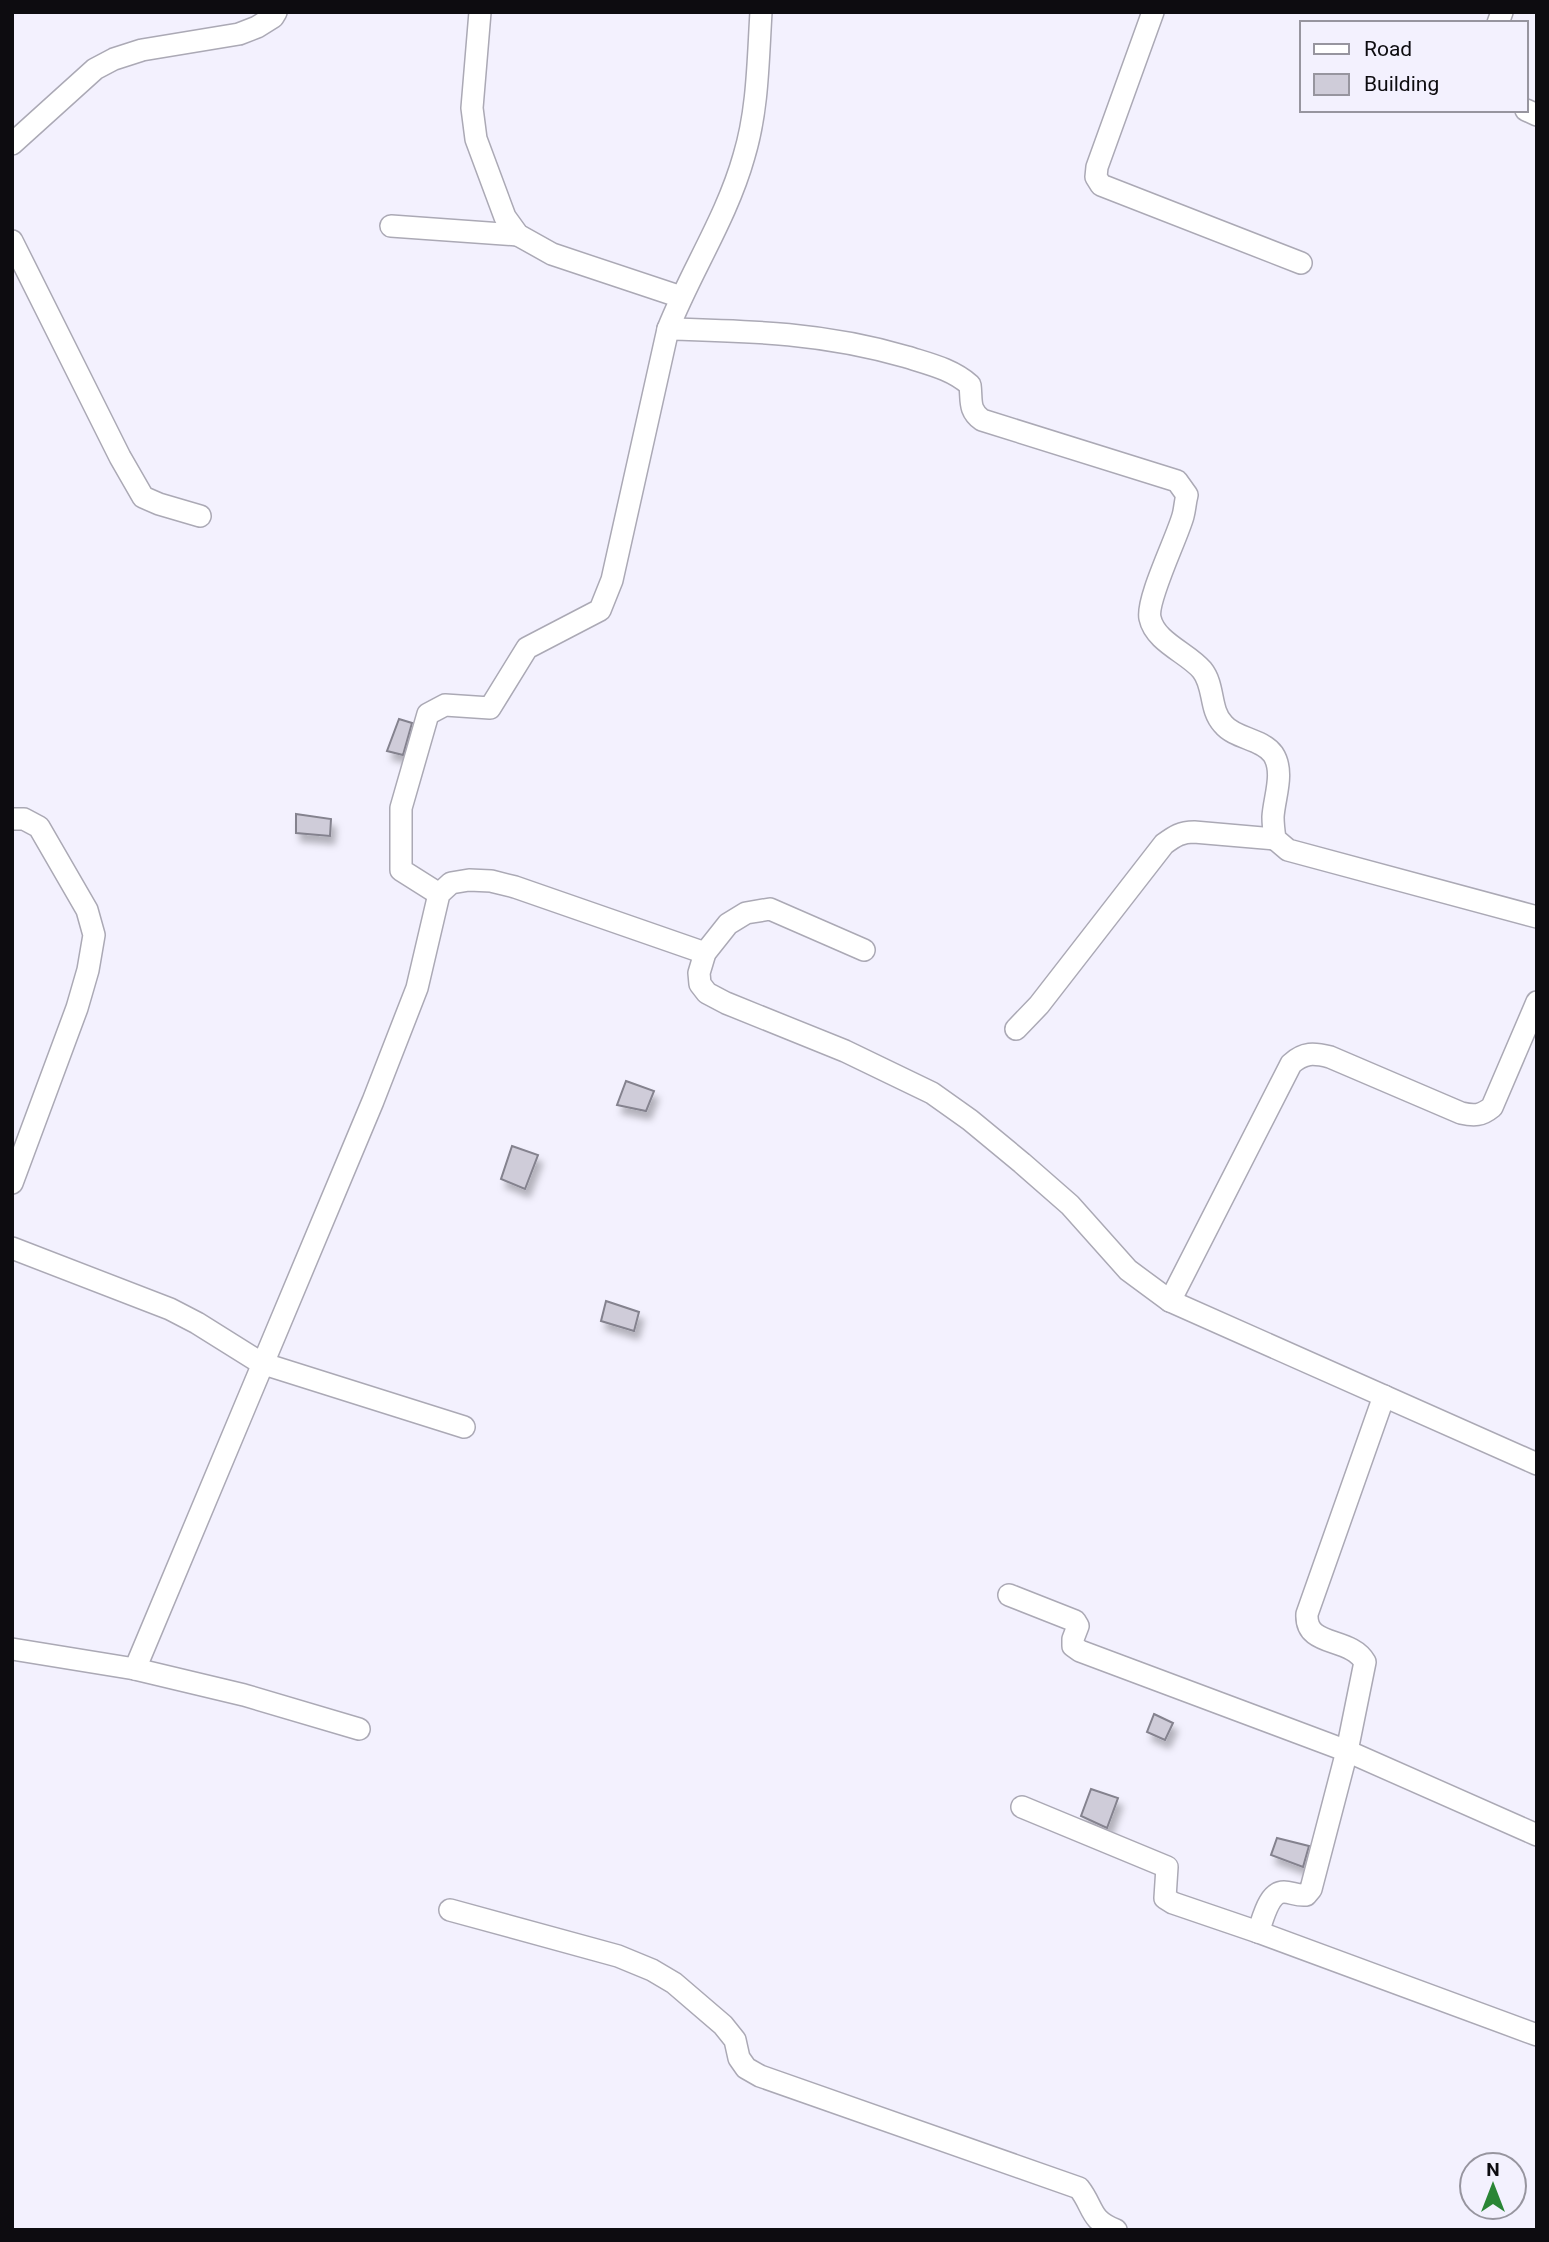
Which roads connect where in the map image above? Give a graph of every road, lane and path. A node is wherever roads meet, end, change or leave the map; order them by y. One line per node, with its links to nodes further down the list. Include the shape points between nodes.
1 (276, 12): 5 (street, via 239,34 114,58 94,69)
2 (480, 12): 7 (street, via 472,108 476,139 505,217)
3 (761, 12): 10 (street, via 754,120 744,157 733,190)
4 (1153, 12): 9 (street, via 1096,177 1101,185)
5 (12, 144)
6 (391, 226): 7 (street)
7 (518, 235): 10 (street, via 552,254)
8 (12, 241): 12 (street, via 143,497)
9 (1301, 263)
10 (681, 297): 11 (street)
11 (668, 329): 14 (street, via 805,335 867,346 960,376 970,385 974,414 982,419 1177,481 1186,495 1184,514 1150,617 1158,634 1205,673 1214,711 1225,727 1273,755 1279,771); 15 (street, via 612,580 600,610 527,648 490,708 445,705 428,714 401,808 401,870)
12 (200, 516)
13 (12, 819): 21 (street, via 39,827 87,910 94,935 77,1008)
14 (1275, 839): 16 (street, via 1288,850); 20 (street, via 1182,832 1164,844)
15 (439, 894): 18 (street, via 451,883 491,881); 24 (street, via 417,988)
16 (1537, 917)
17 (864, 950): 18 (street, via 770,909 746,913 728,924)
18 (705, 953): 23 (street, via 699,973 707,993 932,1093 1022,1163 1070,1205 1128,1270)
19 (1537, 1002): 23 (street, via 1492,1107 1483,1114 1461,1113 1330,1057 1313,1053 1299,1057 1291,1064)
20 (1016, 1030)
21 (12, 1183)
22 (12, 1248): 24 (street, via 170,1308)
23 (1170, 1301): 25 (street)
24 (261, 1363): 26 (street); 30 (street)
25 (1384, 1396): 27 (street); 32 (street, via 1307,1614 1311,1634 1360,1652 1365,1661)
26 (464, 1427)
27 (1537, 1464)
28 (1009, 1595): 32 (street, via 1075,1621 1073,1646 1080,1651)
29 (12, 1649): 30 (street)
30 (135, 1669): 31 (street)
31 (359, 1729)
32 (1347, 1751): 34 (street); 36 (street, via 1311,1889 1306,1895 1279,1892 1273,1896)
33 (1022, 1807): 36 (street, via 1161,1863 1168,1873 1165,1898)
34 (1537, 1835)
35 (450, 1910): 38 (street, via 618,1956 652,1970 723,2025 735,2040 746,2068 760,2076 1079,2188 1098,2222)
36 (1258, 1932): 37 (street)
37 (1537, 2035)
38 (1116, 2230)

